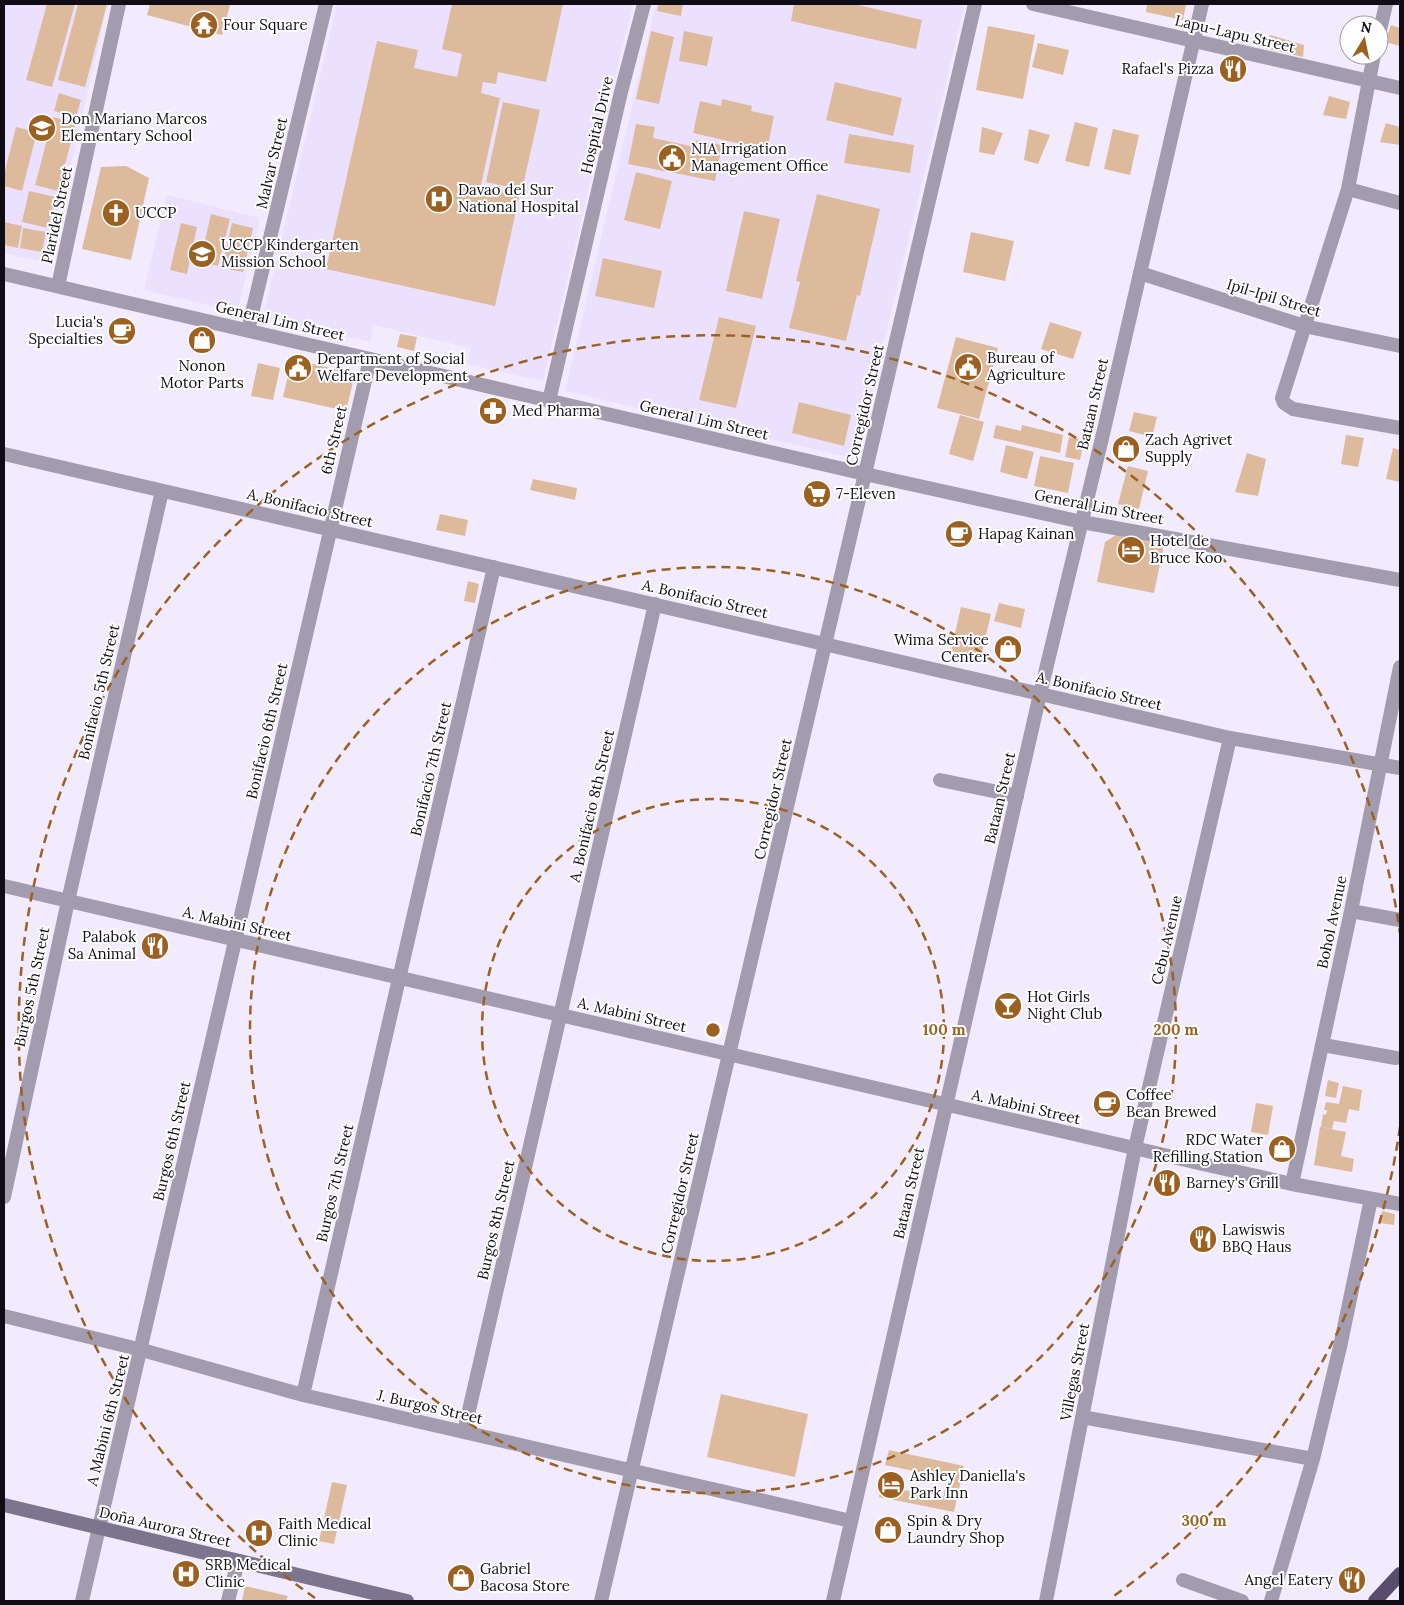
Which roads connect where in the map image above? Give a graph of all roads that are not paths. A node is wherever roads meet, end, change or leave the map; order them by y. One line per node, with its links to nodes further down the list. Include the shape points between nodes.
1 (119, 4): 15 (street, Plaridel Street)
2 (326, 4): 17 (street, Malvar Street)
3 (644, 4): 20 (street, Hospital Drive)
4 (975, 4): 23 (street, Corregidor Street)
5 (1032, 4): 7 (street, Lapu-Lapu Street)
6 (1202, 4): 7 (street, Bataan Street)
7 (1193, 41): 9 (street, Lapu-Lapu Street); 13 (street, Bataan Street)
8 (1372, 65): 9 (street)
9 (1368, 81): 10 (street, Lapu-Lapu Street); 11 (street)
10 (1400, 88)
11 (1348, 189): 12 (street); 16 (street)
12 (1400, 203)
13 (1140, 273): 16 (street, Ipil-Ipil Street); 25 (street, Bataan Street)
14 (4, 274): 15 (street, General Lim Street)
15 (58, 286): 17 (street, General Lim Street)
16 (1304, 326): 18 (street, Ipil-Ipil Street); 21 (street, via 1283,393 1284,403 1293,408)
17 (248, 330): 19 (street, General Lim Street)
18 (1400, 346)
19 (370, 359): 20 (street, General Lim Street); 26 (street, 6th Street)
20 (550, 401): 23 (street, General Lim Street)
21 (1400, 428)
22 (4, 454): 24 (street, A. Bonifacio Street)
23 (865, 474): 25 (street, General Lim Street); 30 (street, Corregidor Street)
24 (162, 490): 26 (street, A. Bonifacio Street); 39 (street, Bonifacio 5th Street)
25 (1082, 522): 28 (street, General Lim Street); 32 (street, Bataan Street)
26 (330, 529): 27 (street, A. Bonifacio Street); 42 (street, Bonifacio 6th Street)
27 (494, 567): 29 (street, A. Bonifacio Street); 43 (street, Bonifacio 7th Street)
28 (1400, 580)
29 (655, 604): 30 (street, A. Bonifacio Street); 44 (street, A. Bonifacio 8th Street)
30 (826, 643): 32 (street, A. Bonifacio Street); 46 (street, Corregidor Street)
31 (1400, 667): 34 (street, Bohol Avenue)
32 (1040, 694): 33 (street, A. Bonifacio Street); 37 (street, Bataan Street)
33 (1230, 738): 34 (street, A. Bonifacio Street); 49 (street, Cebu Avenue)
34 (1382, 765): 35 (street, A. Bonifacio Street); 40 (street, Bohol Avenue)
35 (1400, 768)
36 (940, 780): 37 (street)
37 (1017, 796): 48 (street, Bataan Street)
38 (4, 886): 39 (street, A. Mabini Street)
39 (68, 901): 42 (street, A. Mabini Street); 51 (street, Burgos 5th Street)
40 (1351, 911): 41 (street); 45 (street, Bohol Avenue)
41 (1400, 920)
42 (234, 940): 43 (street, A. Mabini Street); 55 (street, Burgos 6th Street)
43 (399, 978): 44 (street, A. Mabini Street); 56 (street, Burgos 7th Street)
44 (560, 1015): 46 (street, A. Mabini Street); 58 (street, Burgos 8th Street)
45 (1323, 1045): 47 (street); 50 (street, Bohol Avenue)
46 (730, 1055): 48 (street, A. Mabini Street); 60 (street, Corregidor Street)
47 (1396, 1058)
48 (946, 1105): 49 (street, A. Mabini Street); 62 (street, Bataan Street)
49 (1136, 1148): 50 (street, A. Mabini Street); 57 (street, Villegas Street)
50 (1292, 1184): 52 (street, A. Mabini Street)
51 (4, 1197)
52 (1371, 1198): 53 (street, A. Mabini Street); 59 (street)
53 (1400, 1204)
54 (4, 1316): 55 (street, J. Burgos Street)
55 (142, 1350): 56 (street, J. Burgos Street); 63 (street, A Mabini 6th Street)
56 (303, 1394): 58 (street, J. Burgos Street)
57 (1082, 1417): 59 (street); 72 (street, Villegas Street)
58 (464, 1432): 60 (street, J. Burgos Street)
59 (1313, 1459): 74 (street)
60 (631, 1470): 62 (street, J. Burgos Street); 70 (street, Corregidor Street)
61 (4, 1505): 63 (main road, Doña Aurora Street)
62 (851, 1521): 71 (street, Bataan Street)
63 (99, 1528): 64 (main road, Doña Aurora Street); 67 (street, A Mabini 6th Street)
64 (238, 1561): 68 (street); 69 (main road, Doña Aurora Street)
65 (1400, 1574): 75 (highway)
66 (1183, 1580): 73 (street)
67 (82, 1601)
68 (228, 1601)
69 (404, 1601)
70 (601, 1601)
71 (833, 1601)
72 (1046, 1601)
73 (1242, 1601)
74 (1271, 1601)
75 (1375, 1601)

